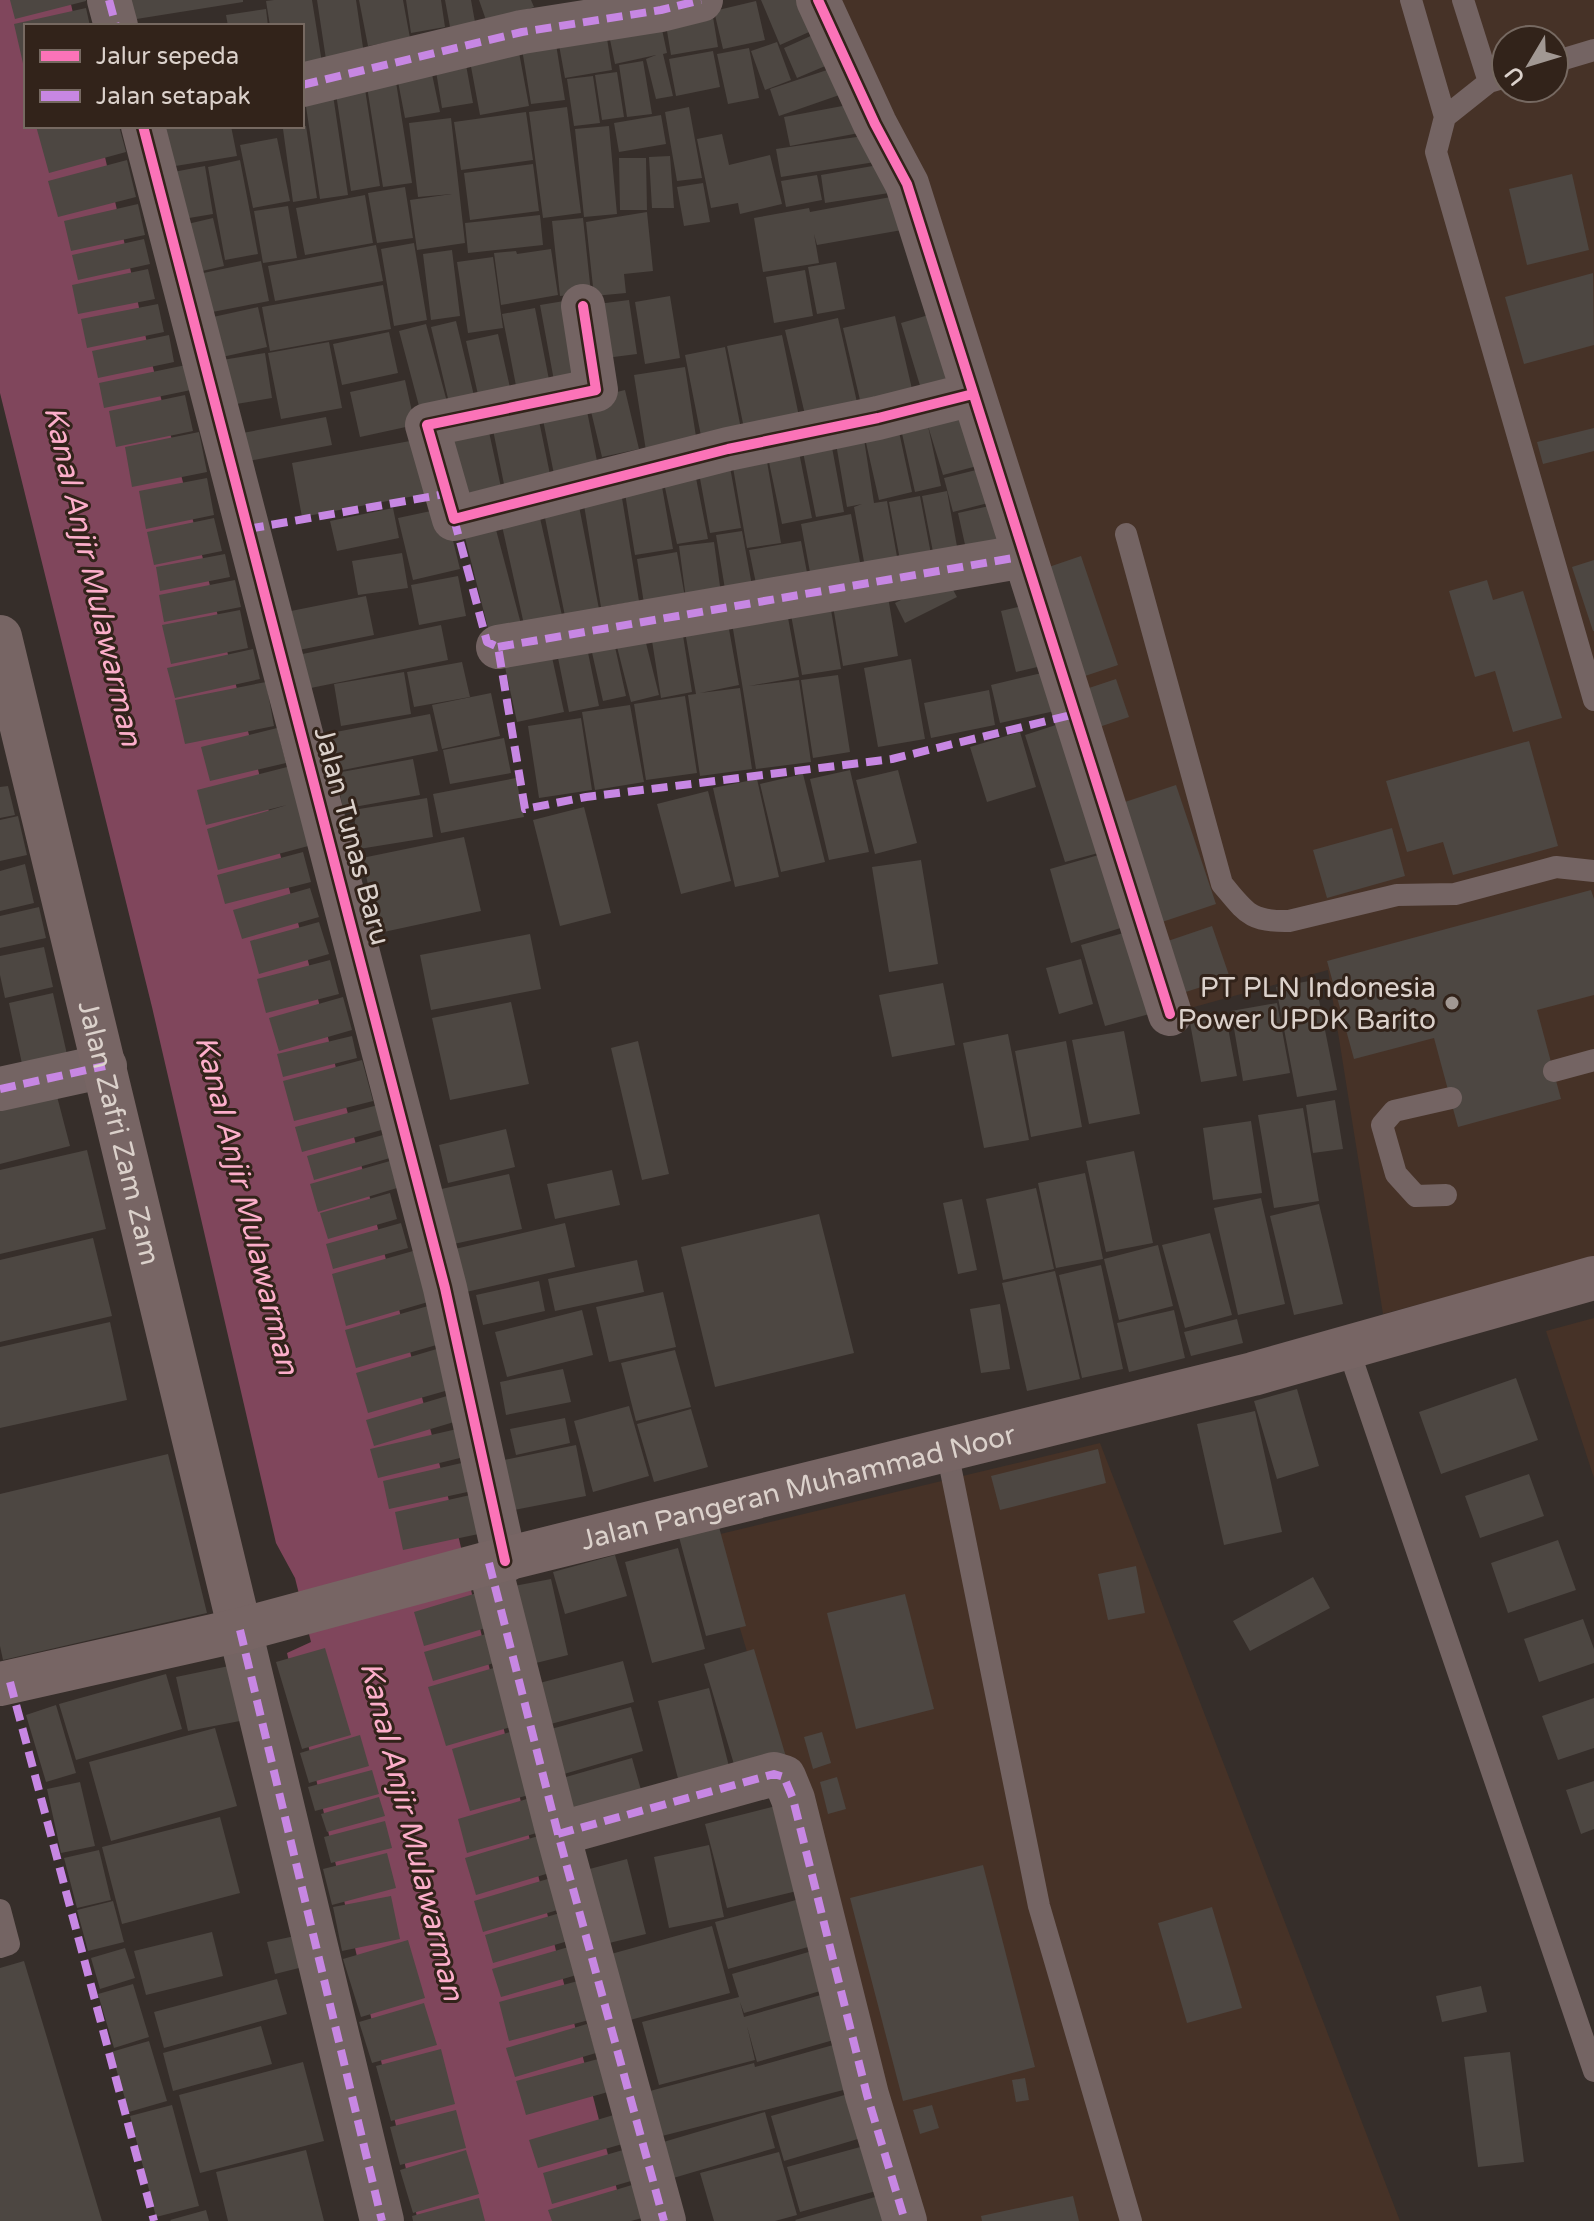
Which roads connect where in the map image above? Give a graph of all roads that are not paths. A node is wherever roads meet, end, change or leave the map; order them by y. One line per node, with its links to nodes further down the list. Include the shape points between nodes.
1 (109, 0): 6 (street)
2 (701, 0): 10 (street, via 522,32)
3 (818, 0): 15 (street, via 907,184)
4 (1411, 0): 12 (lane)
5 (1463, 0): 9 (lane)
6 (115, 24)
7 (1594, 50): 8 (lane)
8 (1570, 57)
9 (1490, 61)
10 (304, 85)
11 (1490, 85): 12 (lane)
12 (1445, 117): 20 (lane, via 1436,152)
13 (144, 128): 33 (street, Jalan Tunas Baru, via 445,1288)
14 (583, 306): 15 (street, via 596,390 427,425 454,519)
15 (973, 394): 17 (street)
16 (1126, 534): 22 (lane, via 1222,884 1248,915 1289,921 1397,895 1455,894 1556,867)
17 (1025, 556): 19 (street); 23 (street)
18 (0, 637): 21 (main road, Jalan Zafri Zam Zam)
19 (498, 647)
20 (1594, 700)
21 (13, 750): 25 (main road, Jalan Zafri Zam Zam)
22 (1594, 871)
23 (1170, 1014)
24 (1594, 1060): 26 (lane)
25 (105, 1066): 27 (street); 34 (main road, Jalan Zafri Zam Zam)
26 (1554, 1071)
27 (0, 1089)
28 (1451, 1098): 29 (lane, via 1394,1111 1382,1125 1396,1174 1416,1196)
29 (1446, 1195)
30 (1594, 1278): 31 (main road, Jalan Pangeran Muhammad Noor)
31 (1348, 1348): 32 (main road, Jalan Pangeran Muhammad Noor); 39 (lane)
32 (947, 1451): 33 (main road, Jalan Pangeran Muhammad Noor); 43 (lane, via 1039,1906)
33 (490, 1563): 34 (main road, Jalan Pangeran Muhammad Noor); 36 (street, Jalan Tunas Baru)
34 (255, 1626): 35 (main road, Jalan Pangeran Muhammad Noor); 40 (street)
35 (0, 1684)
36 (558, 1834): 41 (street, Jalan Tunas Baru); 42 (street, via 774,1774 784,1777)
37 (0, 1910): 38 (lane, via 9,1944)
38 (0, 1947)
39 (1594, 2071)
40 (382, 2221)
41 (664, 2221)
42 (905, 2221)
43 (1131, 2221)

